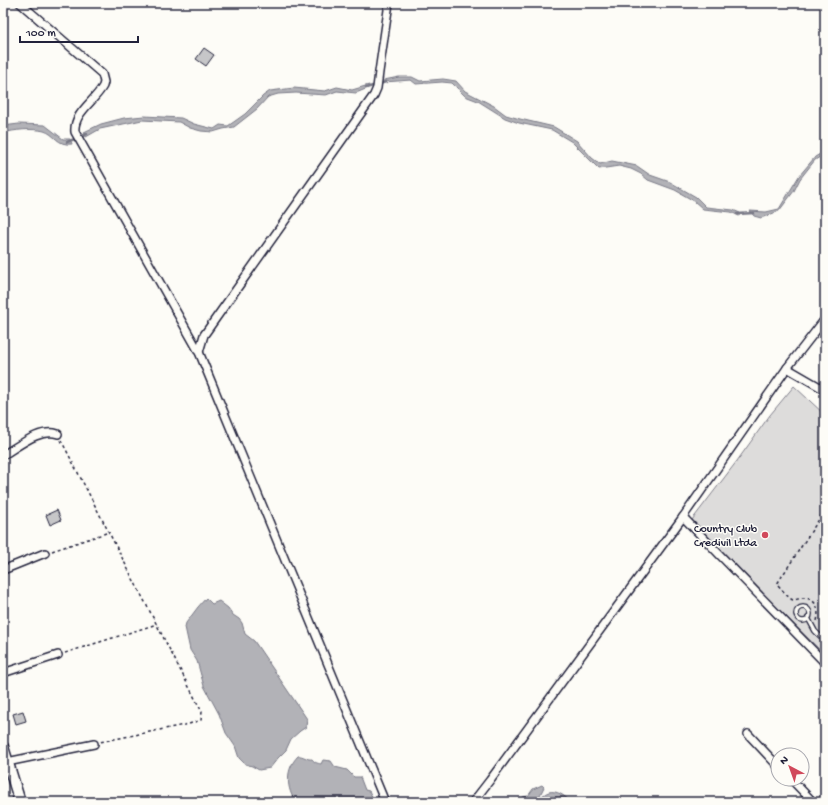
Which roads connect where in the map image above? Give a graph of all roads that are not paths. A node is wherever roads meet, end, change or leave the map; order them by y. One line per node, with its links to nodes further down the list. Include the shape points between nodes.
1 (20, 3): 4 (street, via 102,74 103,86 81,112 75,127)
2 (389, 3): 4 (street, via 374,95 204,335)
3 (825, 319): 5 (street)
4 (199, 352): 24 (street)
5 (787, 368): 6 (street); 9 (street)
6 (825, 390)
7 (58, 434): 8 (street, via 50,432 38,435)
8 (3, 455)
9 (683, 517): 15 (street); 25 (street)
10 (45, 553): 11 (street)
11 (3, 570)
12 (808, 618): 13 (lane, via 815,631)
13 (825, 641)
14 (58, 655): 16 (street)
15 (825, 663)
16 (3, 673)
17 (748, 734): 20 (street)
18 (94, 744): 21 (street)
19 (3, 747): 21 (main road)
20 (770, 757)
21 (7, 762): 23 (main road)
22 (799, 787): 26 (street)
23 (20, 802)
24 (385, 802)
25 (473, 802)
26 (813, 802)

